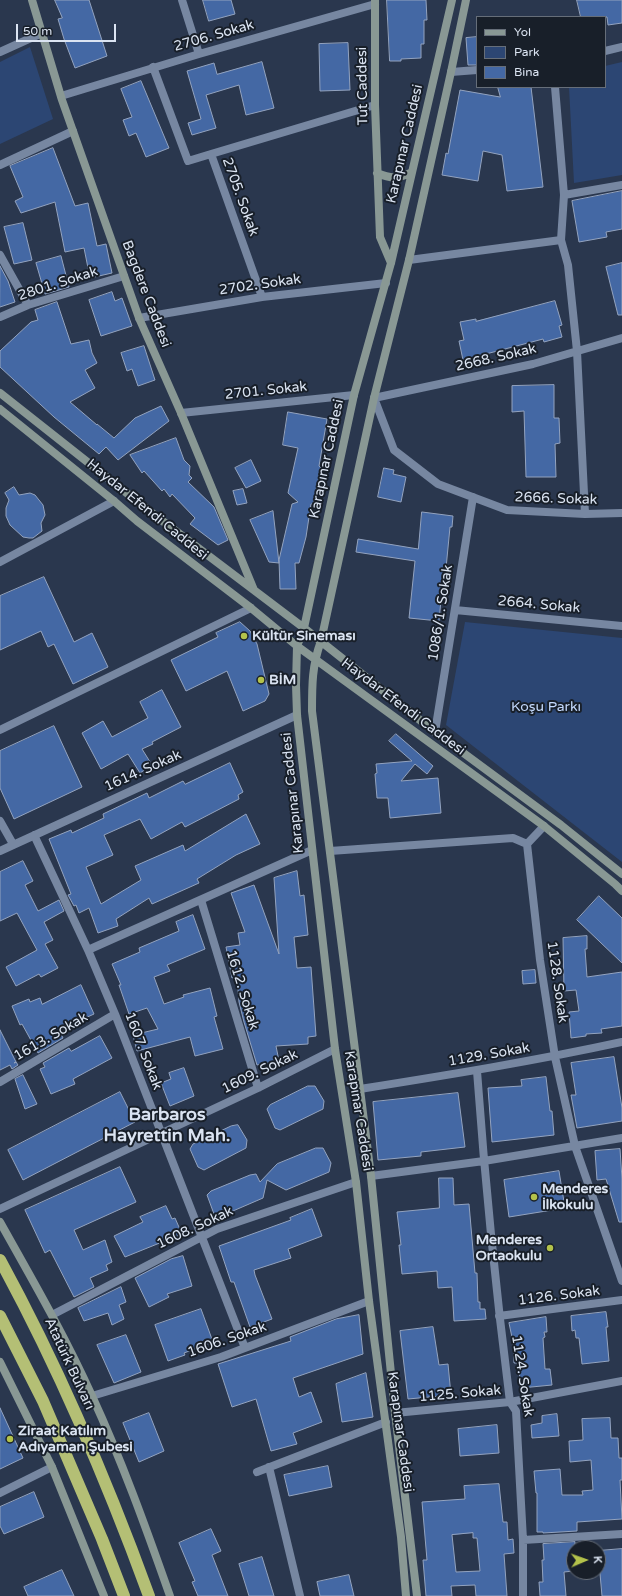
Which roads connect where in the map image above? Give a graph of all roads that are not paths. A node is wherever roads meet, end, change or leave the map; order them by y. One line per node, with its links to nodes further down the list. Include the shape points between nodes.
1 (32, 0): 6 (main road, Bagdere Caddesi)
2 (182, 0): 10 (street)
3 (452, 0): 20 (main road, Karapınar Caddesi)
4 (466, 0): 13 (main road, Karapınar Caddesi)
5 (375, 2): 10 (street, 2706. Sokak); 16 (main road, Tut Caddesi)
6 (42, 33): 9 (street); 15 (main road, Bagdere Caddesi)
7 (622, 46): 8 (street)
8 (606, 51)
9 (0, 52)
10 (200, 54): 11 (street, 2706. Sokak)
11 (153, 67): 15 (street, 2706. Sokak); 18 (street, 2705. Sokak, via 188,161)
12 (476, 70): 13 (street)
13 (451, 72): 26 (main road, Karapınar Caddesi)
14 (555, 88): 23 (street)
15 (60, 96): 17 (main road, Bagdere Caddesi)
16 (376, 105): 18 (street); 21 (main road, Tut Caddesi)
17 (73, 131): 19 (street); 28 (main road, Bagdere Caddesi)
18 (211, 154): 30 (street, 2705. Sokak)
19 (0, 165)
20 (412, 172): 21 (main road, via 393,178); 27 (main road, Karapınar Caddesi)
21 (377, 173): 27 (main road, Tut Caddesi, via 380,237)
22 (622, 185): 23 (street)
23 (564, 195): 24 (street)
24 (561, 240): 26 (street); 35 (street, via 568,265)
25 (0, 255): 31 (street)
26 (409, 260): 38 (main road, Karapınar Caddesi)
27 (391, 263): 29 (main road, Karapınar Caddesi)
28 (124, 276): 31 (street, 2801. Sokak); 33 (main road, Bagdere Caddesi)
29 (386, 283): 30 (street, 2702. Sokak); 37 (main road, Karapınar Caddesi)
30 (262, 297): 33 (street, 2702. Sokak)
31 (28, 305): 32 (street, 2801. Sokak)
32 (0, 317)
33 (140, 318): 40 (main road, Bagdere Caddesi)
34 (622, 338): 35 (street, 2668. Sokak)
35 (577, 351): 38 (street, 2668. Sokak, via 533,364); 44 (street)
36 (0, 393): 46 (main road, Haydar Efendi Caddesi)
37 (354, 395): 40 (street, 2701. Sokak); 50 (main road, Karapınar Caddesi)
38 (374, 398): 41 (street, 2666. Sokak, via 394,450 438,484); 51 (main road, Karapınar Caddesi)
39 (0, 409): 42 (main road, Haydar Efendi Caddesi)
40 (181, 413): 46 (main road, Bagdere Caddesi)
41 (473, 498): 44 (street, 2666. Sokak, via 507,510); 48 (street, 1086/1. Sokak)
42 (114, 501): 45 (street); 47 (main road, Haydar Efendi Caddesi, via 136,521)
43 (622, 513): 44 (street, 2666. Sokak)
44 (585, 514)
45 (0, 562)
46 (254, 590): 50 (main road, Haydar Efendi Caddesi)
47 (251, 608): 52 (main road, Haydar Efendi Caddesi); 55 (street)
48 (454, 610): 49 (street, 2664. Sokak); 56 (street, 1086/1. Sokak)
49 (622, 626)
50 (304, 628): 51 (main road, Haydar Efendi Caddesi); 52 (main road, Karapınar Caddesi)
51 (321, 641): 53 (main road, Karapınar Caddesi); 56 (main road, Haydar Efendi Caddesi)
52 (297, 646): 53 (main road, Haydar Efendi Caddesi); 54 (main road, Karapınar Caddesi)
53 (315, 658): 58 (main road, Haydar Efendi Caddesi); 64 (main road, Karapınar Caddesi, via 312,711)
54 (297, 716): 59 (street, 1614. Sokak); 62 (main road, Karapınar Caddesi)
55 (0, 730)
56 (435, 732): 65 (main road, Haydar Efendi Caddesi, via 561,825)
57 (0, 821): 60 (street)
58 (544, 826): 61 (street); 66 (main road, Haydar Efendi Caddesi)
59 (34, 834): 60 (street, 1614. Sokak); 68 (street, 1607. Sokak)
60 (12, 844): 63 (street, 1614. Sokak)
61 (527, 844): 64 (street, via 513,838); 72 (street, 1128. Sokak, via 540,960)
62 (312, 850): 67 (street); 71 (main road, Karapınar Caddesi)
63 (0, 851)
64 (330, 851): 76 (main road, Karapınar Caddesi)
65 (622, 874)
66 (622, 891)
67 (201, 900): 68 (street); 75 (street, 1612. Sokak)
68 (88, 950): 69 (street, 1607. Sokak)
69 (115, 1014): 74 (street, 1613. Sokak); 77 (street, 1607. Sokak)
70 (622, 1042): 72 (street, 1129. Sokak)
71 (335, 1049): 75 (street, 1609. Sokak); 82 (main road, Karapınar Caddesi)
72 (555, 1057): 73 (street, 1129. Sokak); 79 (street, 1128. Sokak)
73 (477, 1071): 76 (street, 1129. Sokak); 80 (street, 1124. Sokak)
74 (0, 1082)
75 (258, 1088): 77 (street, 1609. Sokak)
76 (360, 1088): 81 (main road, Karapınar Caddesi)
77 (161, 1134): 83 (street, 1609. Sokak); 85 (street, 1607. Sokak)
78 (622, 1138): 79 (street)
79 (575, 1146): 80 (street); 87 (street, 1128. Sokak)
80 (484, 1160): 81 (street); 92 (street, 1124. Sokak)
81 (371, 1176): 98 (main road, Karapınar Caddesi)
82 (356, 1182): 85 (street, 1608. Sokak, via 217,1229); 89 (main road, Karapınar Caddesi)
83 (0, 1209)
84 (0, 1222): 91 (main road)
85 (201, 1237): 91 (street, 1608. Sokak); 93 (street, 1607. Sokak)
86 (0, 1260): 108 (highway, Atatürk Bulvarı, via 66,1390 124,1528)
87 (622, 1281)
88 (622, 1300): 92 (street, 1126. Sokak)
89 (369, 1301): 93 (street, 1606. Sokak); 99 (main road, Karapınar Caddesi)
90 (0, 1316): 107 (highway, via 43,1402)
91 (52, 1316): 96 (main road)
92 (499, 1316): 97 (street, 1124. Sokak)
93 (245, 1348): 96 (street, 1606. Sokak)
94 (0, 1362): 100 (main road)
95 (622, 1381): 97 (street, 1125. Sokak)
96 (92, 1396): 109 (main road, via 142,1516)
97 (510, 1402): 98 (street, 1125. Sokak); 105 (street, 1124. Sokak, via 516,1411)
98 (395, 1413): 112 (main road, Karapınar Caddesi)
99 (386, 1422): 101 (street); 111 (main road, Karapınar Caddesi)
100 (52, 1467): 103 (street); 106 (main road)
101 (269, 1467): 102 (street); 110 (street)
102 (257, 1472)
103 (0, 1493)
104 (622, 1534): 105 (street)
105 (523, 1540): 113 (street, 1124. Sokak)
106 (104, 1596)
107 (124, 1596)
108 (149, 1596)
109 (170, 1596)
110 (300, 1596)
111 (406, 1596)
112 (417, 1596)
113 (523, 1596)

